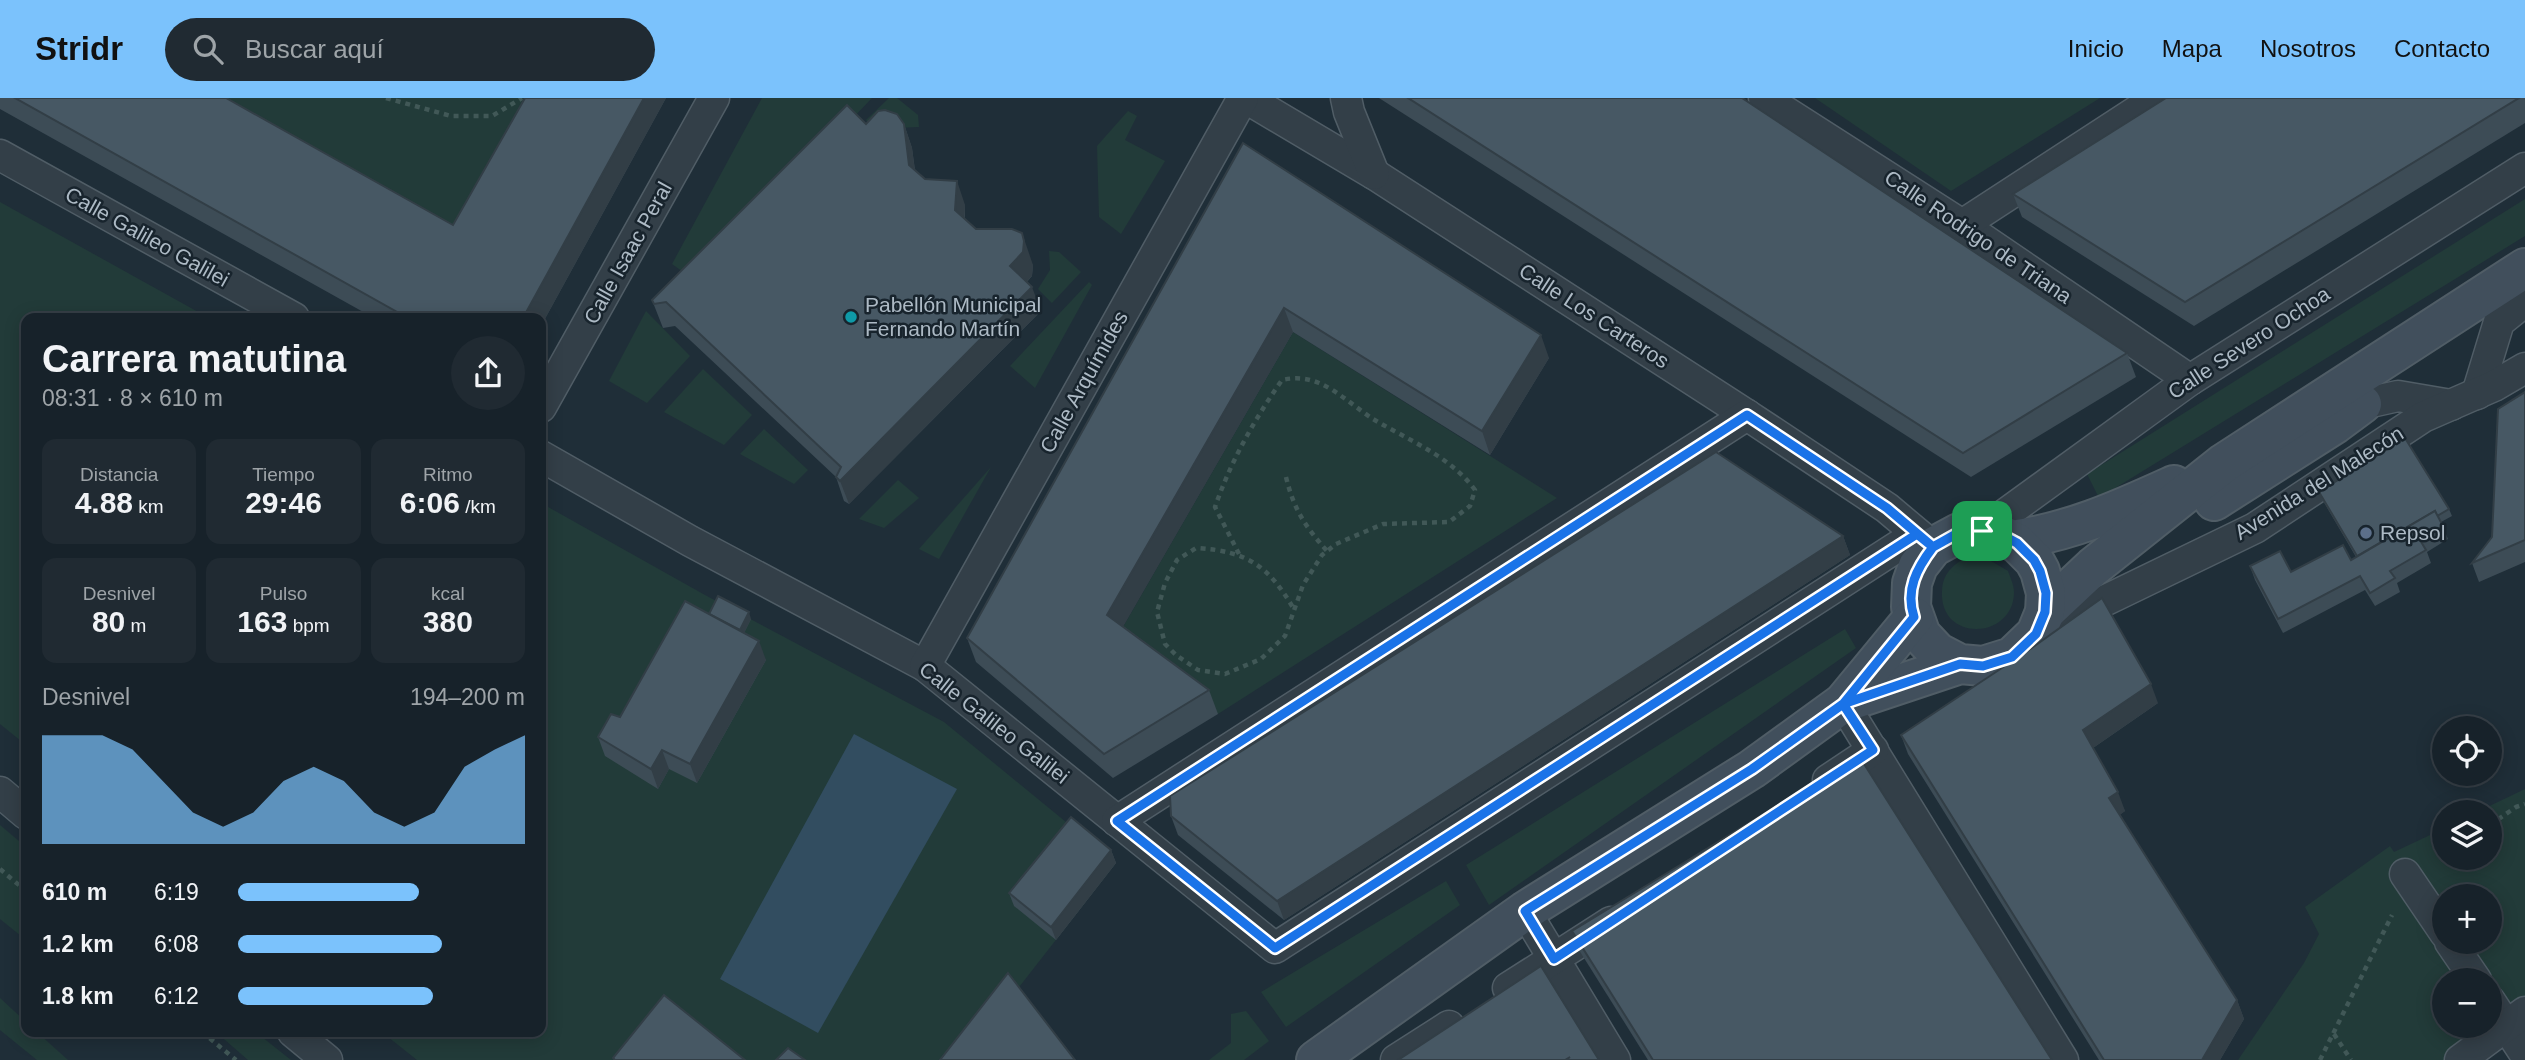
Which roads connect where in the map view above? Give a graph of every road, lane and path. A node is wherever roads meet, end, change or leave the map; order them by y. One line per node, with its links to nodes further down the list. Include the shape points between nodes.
1 (386, 98): 2 (path, via 451,116 492,116)
2 (522, 98)
3 (714, 98): 17 (street, Calle Isaac Peral)
4 (1346, 98): 10 (street)
5 (1764, 98): 11 (street, Calle Rodrigo de Triana)
6 (2157, 98): 11 (street)
7 (1255, 99): 10 (street, Calle Los Carteros); 32 (street, Calle Arquímides)
8 (0, 155): 14 (street, Calle Galileo Galilei)
9 (2525, 168): 16 (street, Calle Severo Ochoa)
10 (1374, 174): 20 (street, Calle Los Carteros)
11 (1962, 225): 16 (street, Calle Rodrigo de Triana)
12 (2525, 268): 22 (main road)
13 (2525, 301): 18 (street, via 2498,323)
14 (285, 313)
15 (2525, 368): 18 (street, Avenida del Malecón)
16 (2190, 380): 24 (street, Calle Severo Ochoa)
17 (546, 398)
18 (2464, 399): 19 (street, via 2398,396); 29 (street, Avenida del Malecón, via 2423,417 2255,528)
19 (2362, 404): 29 (main road)
20 (1747, 415): 25 (street, Calle Los Carteros, via 1887,508); 40 (street)
21 (546, 459): 32 (street, Calle Galileo Galilei)
22 (2224, 463): 24 (main road, via 2100,519 2043,536); 29 (main road, via 2093,567)
23 (1286, 477): 26 (path, via 1304,524)
24 (1996, 535): 25 (main road, via 1958,533); 29 (main road, via 2017,543 2034,560 2046,593)
25 (1925, 541): 30 (main road, via 1912,583); 40 (street, Calle Galileo Galilei, via 1275,948)
26 (1327, 551): 27 (path, via 1383,524 1449,522 1470,506 1475,489 1424,447 1320,383 1296,377 1282,380 1255,417 1215,507); 28 (path, via 1303,585)
27 (1239, 554): 28 (path, via 1282,588); 28 (path, via 1196,548 1177,560 1157,612 1170,650 1199,670 1225,674 1261,659 1285,636)
28 (1295, 611)
29 (2047, 614): 31 (main road, via 2012,657 1983,666)
30 (1914, 617): 31 (main road, via 1921,635 1937,652); 33 (main road)
31 (1960, 664): 33 (main road)
32 (925, 666): 40 (street, Calle Galileo Galilei)
33 (1843, 704): 34 (street); 45 (main road, via 1752,769)
34 (1873, 750): 36 (street); 58 (street)
35 (0, 792): 38 (street)
36 (1803, 796)
37 (2525, 804): 39 (path)
38 (21, 810)
39 (2502, 817)
40 (1117, 821)
41 (0, 869): 43 (path)
42 (2407, 877): 46 (street); 49 (path)
43 (21, 887)
44 (1630, 909): 47 (street)
45 (1525, 911): 47 (street); 55 (main road)
46 (2432, 914)
47 (1554, 959): 56 (street); 57 (street)
48 (2507, 1013): 52 (street); 61 (street)
49 (2333, 1033): 59 (path); 60 (path)
50 (208, 1037): 53 (path)
51 (299, 1037): 54 (street)
52 (2525, 1054)
53 (236, 1060)
54 (327, 1060)
55 (1316, 1060)
56 (1396, 1060)
57 (1615, 1060)
58 (2063, 1060)
59 (2320, 1060)
60 (2351, 1060)
61 (2460, 1060)

